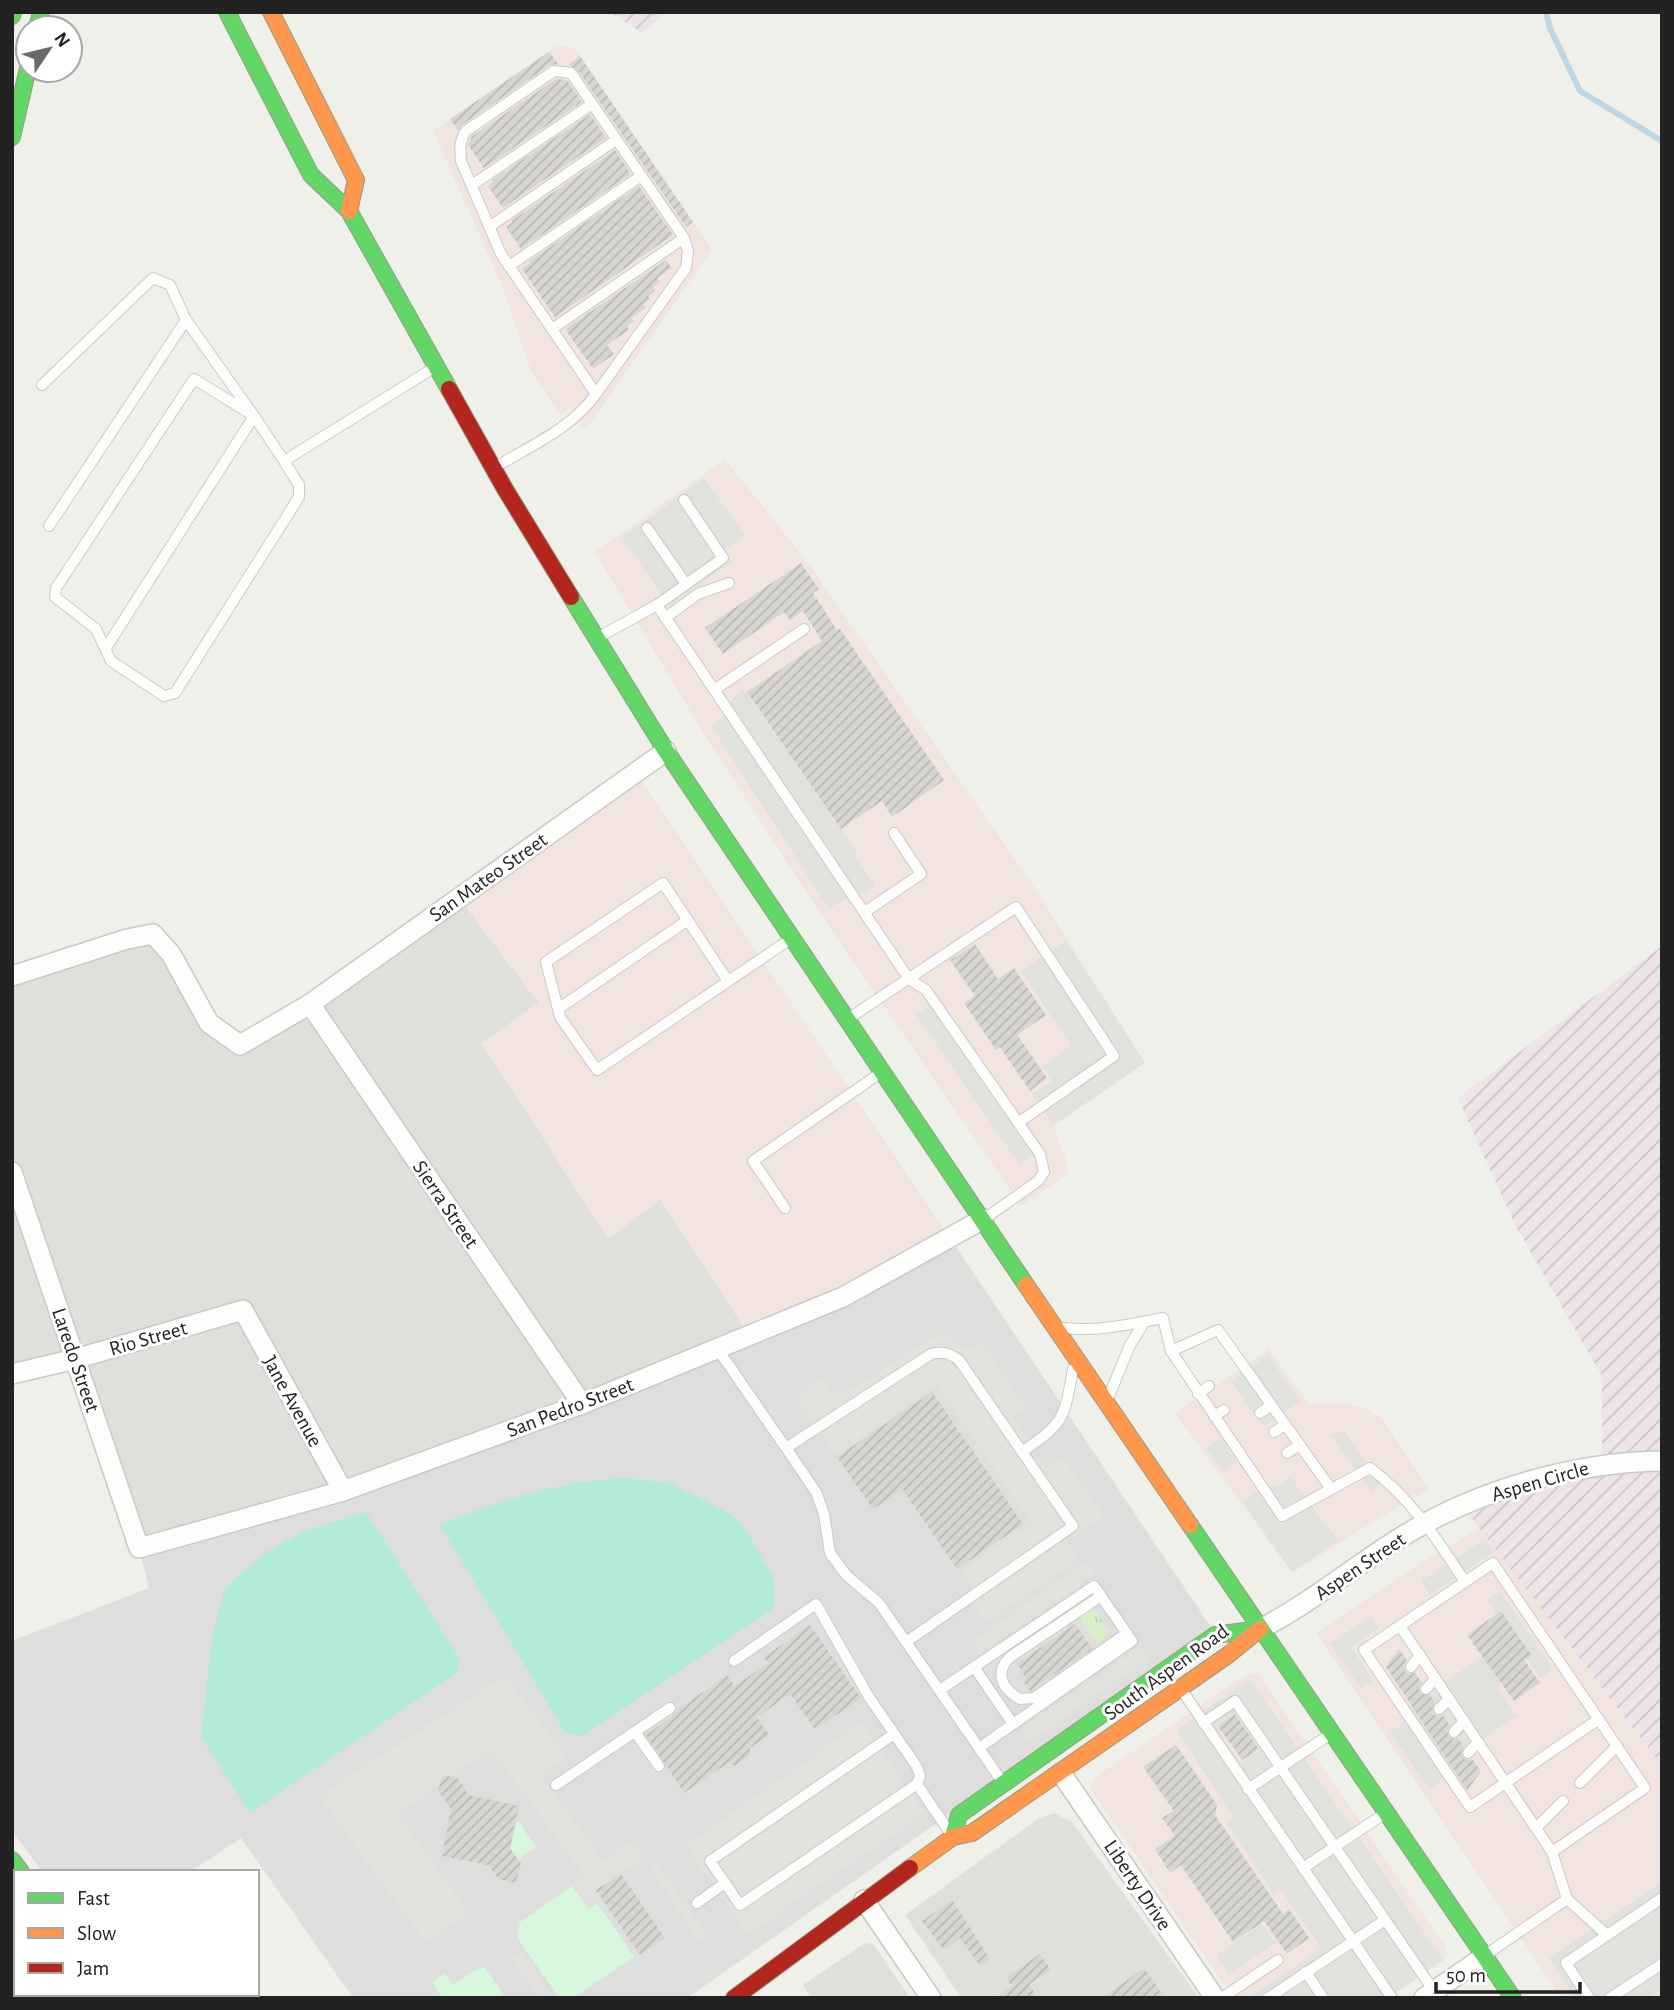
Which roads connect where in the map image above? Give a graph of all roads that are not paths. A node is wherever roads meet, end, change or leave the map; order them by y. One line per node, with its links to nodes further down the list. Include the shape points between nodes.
1 (271, 12): 9 (main road, via 356,180)
2 (220, 17): 9 (main road, via 223,38 244,47 311,175)
3 (24, 84): 5 (main road)
4 (592, 103): 6 (lane); 8 (lane); 8 (lane, via 571,73 554,71 466,131 461,138 461,161)
5 (12, 137)
6 (616, 140): 7 (lane); 10 (lane)
7 (642, 176): 11 (lane); 12 (lane)
8 (472, 185): 10 (lane)
9 (349, 211): 15 (main road)
10 (489, 227): 12 (lane)
11 (684, 238): 14 (lane); 17 (lane, via 686,268)
12 (509, 267): 14 (lane)
13 (186, 320): 16 (lane, via 170,285 153,278); 18 (lane); 22 (lane)
14 (552, 328): 17 (lane)
15 (436, 366): 19 (lane); 20 (main road)
16 (42, 386)
17 (597, 394): 20 (lane, via 586,409)
18 (254, 416): 19 (lane); 30 (lane); 30 (lane, via 194,379 56,588 55,597 96,629)
19 (284, 461): 30 (lane, via 299,485 299,497 175,693 164,696 111,661)
20 (493, 468): 29 (main road)
21 (684, 500): 25 (lane, via 723,558)
22 (50, 526)
23 (647, 528): 25 (lane)
24 (729, 583): 27 (lane, via 698,594)
25 (686, 584): 26 (lane)
26 (657, 605): 27 (lane); 29 (lane)
27 (665, 618): 31 (lane)
28 (804, 629): 31 (lane)
29 (596, 639): 32 (main road)
30 (106, 648)
31 (714, 690): 34 (lane)
32 (666, 751): 36 (main road); 40 (street, San Mateo Street)
33 (894, 833): 34 (lane, via 921,874)
34 (865, 912): 38 (lane)
35 (688, 920): 39 (lane); 41 (lane); 41 (lane, via 663,883 546,961)
36 (792, 938): 39 (lane); 42 (main road)
37 (12, 976): 40 (street, San Mateo Street, via 153,934 171,954 209,1023 240,1045)
38 (909, 979): 42 (lane); 44 (lane, via 926,990); 44 (lane, via 1016,907 1114,1056)
39 (728, 981): 41 (lane, via 597,1070)
40 (310, 1004): 63 (street, Sierra Street)
41 (558, 1009)
42 (847, 1020): 43 (main road)
43 (882, 1072): 46 (lane, via 754,1161); 47 (main road)
44 (1018, 1123): 47 (lane, via 1040,1154 1044,1172)
45 (12, 1172): 54 (street, Laredo Street)
46 (785, 1208)
47 (983, 1219): 50 (main road); 51 (street, San Pedro Street, via 843,1297)
48 (243, 1310): 54 (street, Rio Street); 82 (street, Jane Avenue)
49 (1145, 1321): 50 (lane, via 1077,1330); 52 (lane, via 1163,1318); 62 (lane)
50 (1057, 1327): 53 (main road)
51 (718, 1348): 63 (street, San Pedro Street); 73 (lane)
52 (1171, 1352): 55 (lane, via 1218,1330); 60 (lane)
53 (1075, 1354): 62 (main road); 75 (lane, via 1066,1409 1059,1423)
54 (75, 1359): 57 (street, Rio Street); 85 (street, Laredo Street)
55 (1242, 1364): 56 (lane); 59 (lane)
56 (1232, 1371)
57 (12, 1374)
58 (1209, 1387): 60 (lane)
59 (1259, 1389): 61 (lane); 64 (lane)
60 (1198, 1394): 67 (lane)
61 (1249, 1395)
62 (1107, 1402): 89 (main road)
63 (582, 1404): 82 (street, San Pedro Street)
64 (1271, 1405): 66 (lane); 68 (lane)
65 (1224, 1410): 67 (lane)
66 (1260, 1413)
67 (1214, 1416): 71 (lane)
68 (1285, 1425): 70 (lane); 72 (lane)
69 (1237, 1427): 71 (lane)
70 (1274, 1432)
71 (1226, 1435): 77 (lane)
72 (1300, 1445): 76 (lane); 81 (lane)
73 (786, 1448): 75 (lane, via 931,1354 941,1352 959,1360); 91 (lane, via 816,1492 830,1553 846,1575 879,1603)
74 (1251, 1448): 77 (lane)
75 (1022, 1452): 91 (lane, via 1073,1526)
76 (1287, 1453)
77 (1240, 1456): 80 (lane)
78 (1662, 1461): 83 (street, Aspen Circle, via 1566,1471)
79 (1263, 1468): 80 (lane)
80 (1253, 1474): 81 (lane, via 1282,1516)
81 (1331, 1489): 84 (lane, via 1370,1468 1394,1485)
82 (343, 1491): 85 (street, San Pedro Street)
83 (1461, 1504): 84 (street, Aspen Street)
84 (1426, 1522): 86 (lane); 89 (street, Aspen Street, via 1292,1613)
85 (139, 1548)
86 (1465, 1582): 88 (lane); 103 (lane, via 1493,1563)
87 (1101, 1596): 90 (lane); 90 (lane, via 1004,1663 1001,1679 1005,1687 1020,1699 1034,1698); 94 (lane, via 1094,1586)
88 (1400, 1626): 92 (lane); 119 (lane, via 1364,1650 1395,1689 1470,1807)
89 (1260, 1629): 97 (main road, South Aspen Road); 109 (main road); 118 (main road, South Aspen Road, via 1215,1635)
90 (1127, 1633): 106 (lane, via 1132,1641)
91 (906, 1642): 99 (lane)
92 (1420, 1655): 95 (lane); 96 (lane)
93 (734, 1661): 110 (lane, via 816,1604)
94 (974, 1667): 99 (lane); 106 (lane)
95 (1411, 1667)
96 (1436, 1679): 98 (lane); 100 (lane)
97 (1180, 1689): 105 (lane); 117 (main road, South Aspen Road)
98 (1426, 1689)
99 (940, 1690): 113 (lane)
100 (1449, 1699): 102 (lane); 104 (lane)
101 (670, 1708): 107 (lane)
102 (1439, 1709)
103 (1599, 1719): 112 (lane); 119 (lane)
104 (1464, 1721): 108 (lane); 111 (lane)
105 (1203, 1723): 116 (lane, via 1235,1701); 123 (lane)
106 (1013, 1724): 113 (lane)
107 (635, 1732): 115 (lane); 122 (lane)
108 (1454, 1732)
109 (1333, 1733): 116 (lane); 126 (main road)
110 (894, 1734): 121 (lane, via 917,1768); 132 (lane, via 710,1861)
111 (1478, 1742): 114 (lane); 119 (lane)
112 (1617, 1746): 120 (lane); 130 (lane, via 1645,1788)
113 (979, 1748): 118 (lane)
114 (1468, 1754)
115 (659, 1766)
116 (1280, 1767): 123 (lane); 129 (lane)
117 (1061, 1773): 125 (main road, South Aspen Road); 147 (street, Liberty Drive)
118 (1004, 1783): 125 (lane); 128 (main road, South Aspen Road, via 959,1815)
119 (1505, 1783): 127 (lane)
120 (1580, 1783)
121 (917, 1784): 128 (lane); 132 (lane, via 740,1905)
122 (556, 1786)
123 (1248, 1789): 131 (lane)
124 (1563, 1801): 127 (lane)
125 (1017, 1803): 128 (main road, South Aspen Road, via 972,1833)
126 (1387, 1812): 129 (lane); 140 (main road)
127 (1536, 1828): 130 (lane)
128 (953, 1837): 135 (main road, South Aspen Road)
129 (1335, 1847): 131 (lane); 137 (lane)
130 (1552, 1852): 134 (lane)
131 (1303, 1868): 139 (lane)
132 (725, 1883): 136 (lane)
133 (1662, 1898): 138 (lane)
134 (1567, 1899): 138 (lane); 140 (lane)
135 (864, 1900): 145 (main road, South Aspen Road); 146 (street)
136 (696, 1903)
137 (1385, 1920): 139 (lane); 144 (lane)
138 (1607, 1935): 153 (lane, via 1566,1963)
139 (1353, 1941): 143 (lane); 151 (lane)
140 (1485, 1956): 144 (street); 152 (main road)
141 (1279, 1960): 148 (lane)
142 (1662, 1964): 154 (lane)
143 (1306, 1972): 149 (lane); 150 (lane)
144 (1429, 1994)
145 (734, 1998)
146 (931, 1998)
147 (1215, 1998)
148 (1222, 1998)
149 (1268, 1998)
150 (1323, 1998)
151 (1392, 1998)
152 (1513, 1998)
153 (1589, 1998)
154 (1610, 1998)

